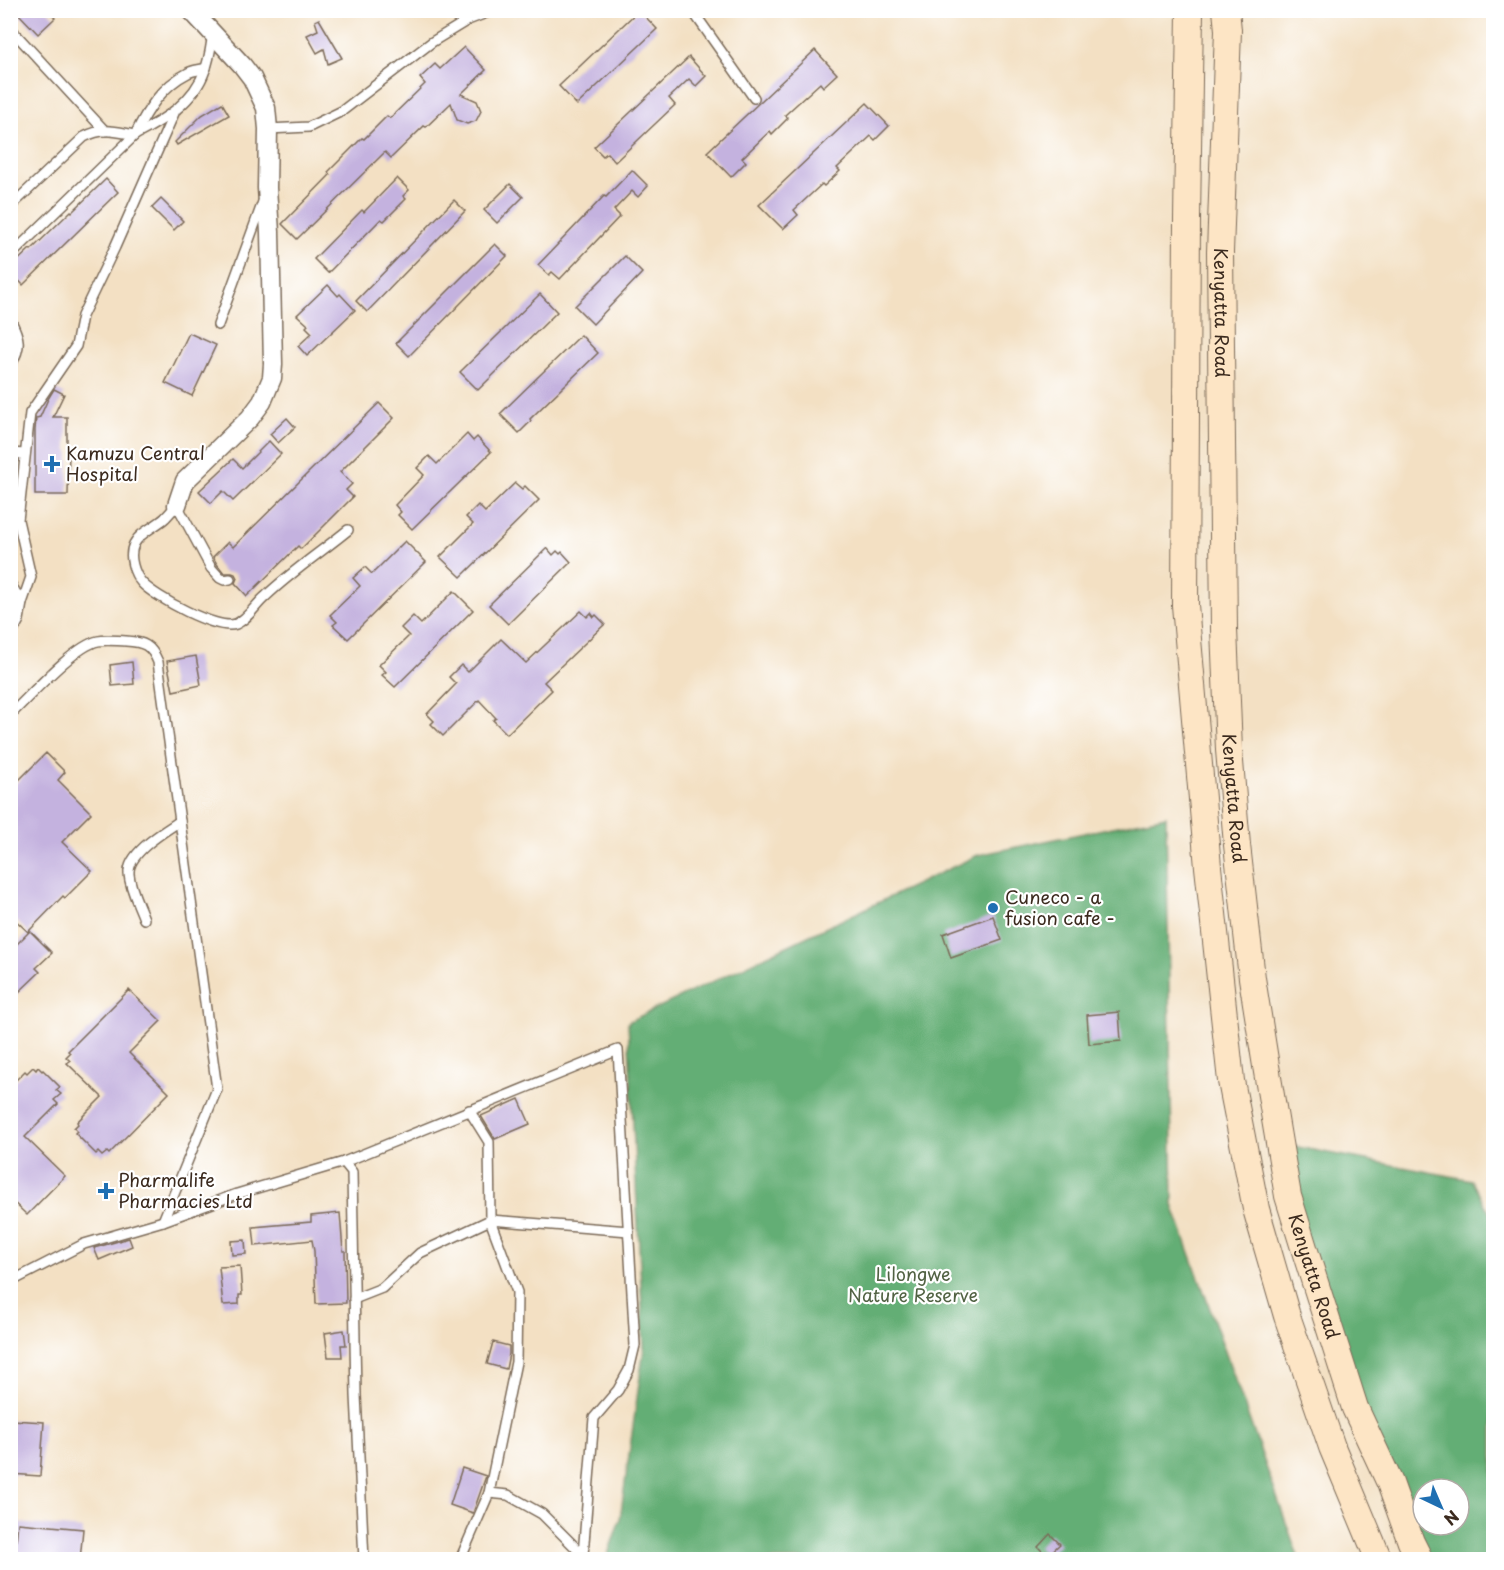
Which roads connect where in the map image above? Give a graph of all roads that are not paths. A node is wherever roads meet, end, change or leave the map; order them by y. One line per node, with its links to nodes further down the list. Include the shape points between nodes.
1 (191, 10): 7 (street)
2 (494, 10): 11 (lane, via 468,20 432,42 342,111 309,127)
3 (692, 10): 9 (lane)
4 (1190, 10): 42 (main road, Kenyatta Road, via 1185,605 1231,1081 1256,1209 1287,1316 1332,1447)
5 (1226, 10): 43 (main road, Kenyatta Road, via 1220,252 1224,629 1229,750 1251,968 1288,1196 1355,1408)
6 (10, 28): 12 (lane)
7 (213, 33): 8 (lane); 11 (street, via 252,78 266,108)
8 (206, 68): 10 (lane, via 190,96); 13 (lane, via 189,72 159,96 145,113)
9 (754, 98)
10 (175, 111): 13 (lane); 21 (lane, via 82,316 76,346 30,413)
11 (268, 129): 14 (street)
12 (105, 131): 13 (lane); 15 (lane, via 84,138)
13 (135, 135): 16 (lane)
14 (267, 188): 18 (lane); 22 (street, via 272,378 250,418 185,481)
15 (10, 207)
16 (10, 256)
17 (10, 319): 19 (lane, via 19,345)
18 (218, 325)
19 (10, 366)
20 (10, 453): 21 (lane)
21 (25, 454): 26 (lane, via 18,520 31,577)
22 (177, 504): 23 (lane, via 133,545 134,571 150,591 223,625 242,620); 24 (lane, via 211,568 220,578)
23 (348, 530)
24 (230, 579)
25 (10, 583): 26 (lane)
26 (22, 603): 27 (lane, via 19,620)
27 (10, 630)
28 (10, 715): 29 (lane, via 85,646 99,640 140,642 154,653 158,662)
29 (180, 821): 30 (lane, via 153,840 132,861 128,871); 34 (lane, via 217,1089)
30 (144, 919)
31 (469, 1110): 32 (lane); 33 (lane, via 489,1142); 35 (lane, via 618,1050)
32 (344, 1162): 34 (lane); 37 (lane, via 352,1172)
33 (489, 1220): 35 (lane); 37 (lane, via 420,1253 382,1288); 38 (lane, via 517,1292 516,1362)
34 (163, 1221): 36 (lane, via 84,1244)
35 (629, 1231): 39 (lane, via 635,1345 629,1370 618,1390 594,1418)
36 (10, 1282)
37 (354, 1299): 40 (lane)
38 (489, 1493): 39 (lane, via 508,1495 542,1514); 41 (lane)
39 (582, 1557)
40 (364, 1560)
41 (460, 1560)
42 (1379, 1560)
43 (1420, 1560)

